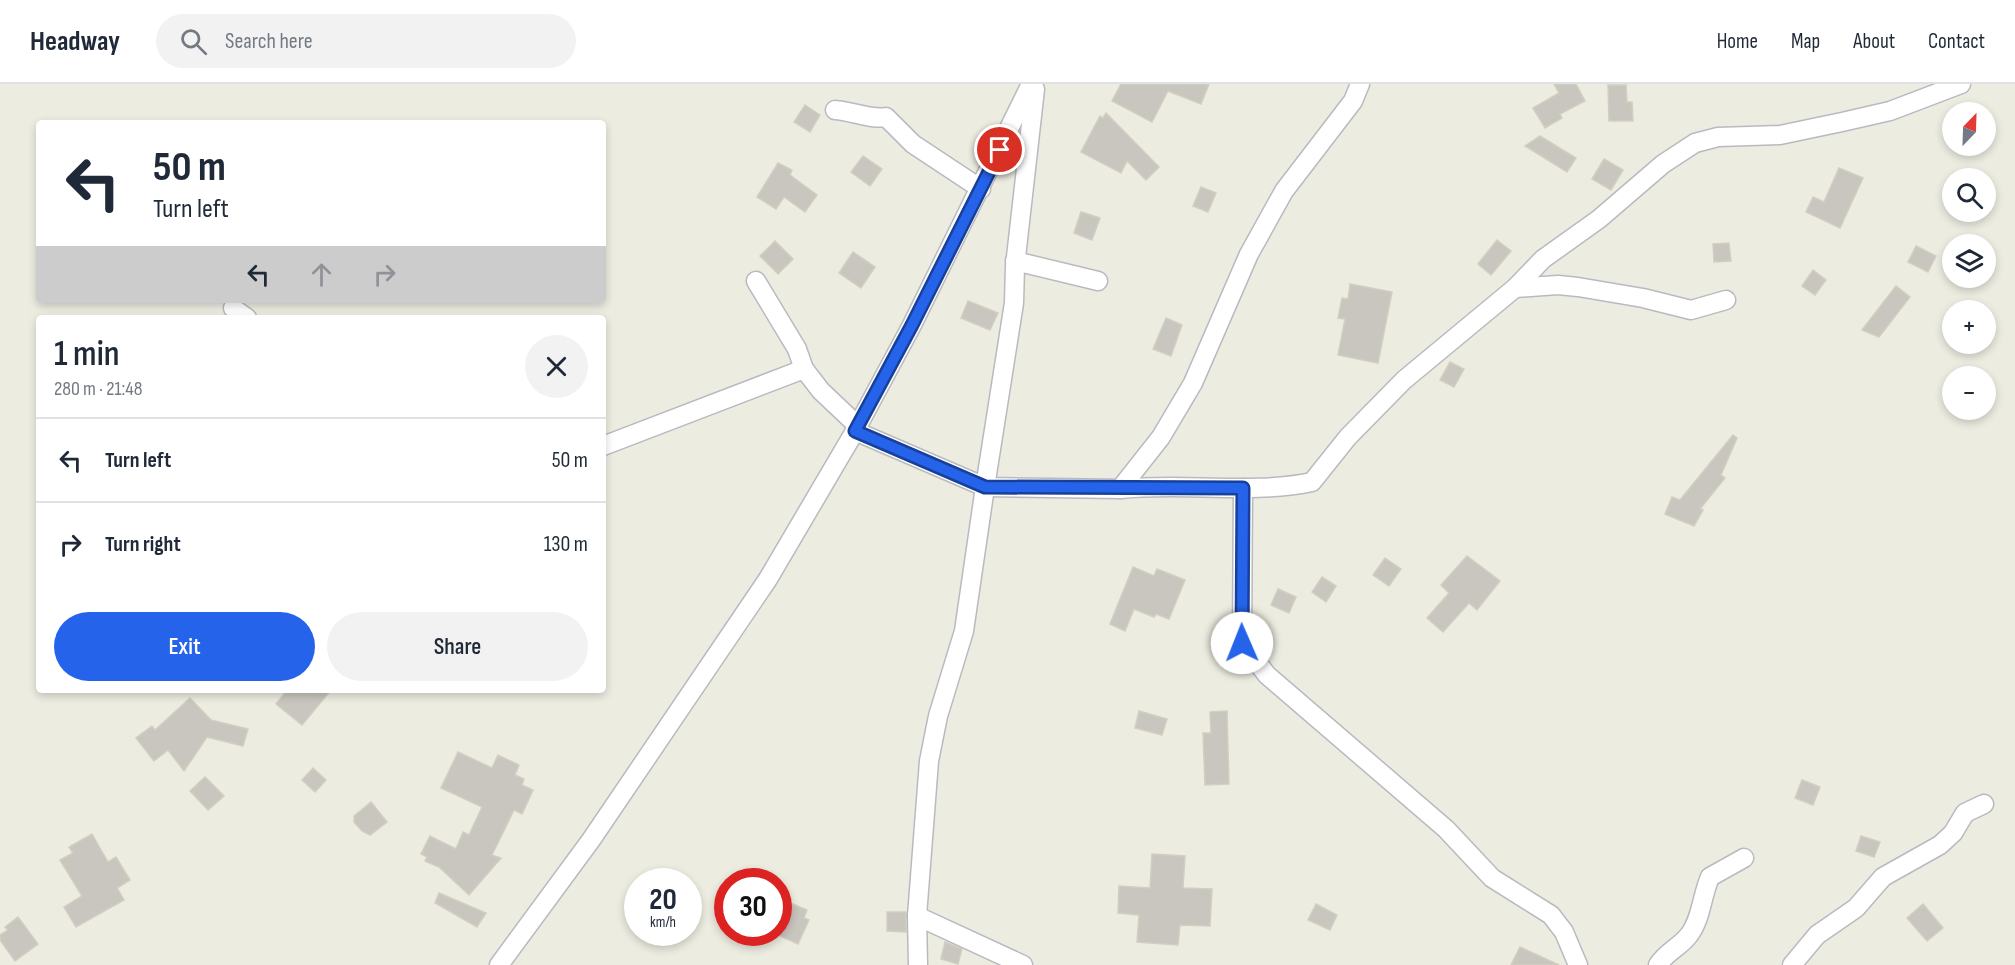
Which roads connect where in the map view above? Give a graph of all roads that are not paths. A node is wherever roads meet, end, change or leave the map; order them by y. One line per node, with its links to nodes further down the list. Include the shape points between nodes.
1 (1033, 84): 5 (street); 6 (street)
2 (1360, 84): 16 (street, via 1353,101 1284,191 1249,254 1193,383 1161,437)
3 (1961, 84): 9 (street, via 1890,111 1842,122 1780,135 1718,137 1695,143 1543,259)
4 (835, 110): 5 (street, via 877,119 886,117 913,144)
5 (981, 189): 12 (street)
6 (1015, 261): 8 (street); 14 (street, via 1014,303)
7 (756, 281): 11 (street, via 794,344)
8 (1098, 281)
9 (1515, 288): 10 (street, via 1578,287 1691,310); 15 (street, via 1404,380 1348,436 1312,482 1270,489)
10 (1726, 300)
11 (804, 369): 12 (street); 13 (street)
12 (856, 428): 14 (street); 20 (street, via 768,579 591,840)
13 (606, 445)
14 (985, 487): 16 (street); 19 (street, via 964,631 938,716 929,761)
15 (1243, 488): 16 (street); 23 (street, via 1242,643 1251,656 1292,698 1446,829 1492,878 1551,915 1564,932)
16 (1120, 489)
17 (1984, 804): 25 (street, via 1965,813 1953,833 1940,844 1882,877 1862,903 1817,935)
18 (1744, 858): 24 (street, via 1710,877 1689,935)
19 (917, 916): 21 (street); 22 (street)
20 (499, 965)
21 (918, 965)
22 (1023, 965)
23 (1578, 965)
24 (1658, 965)
25 (1792, 965)

